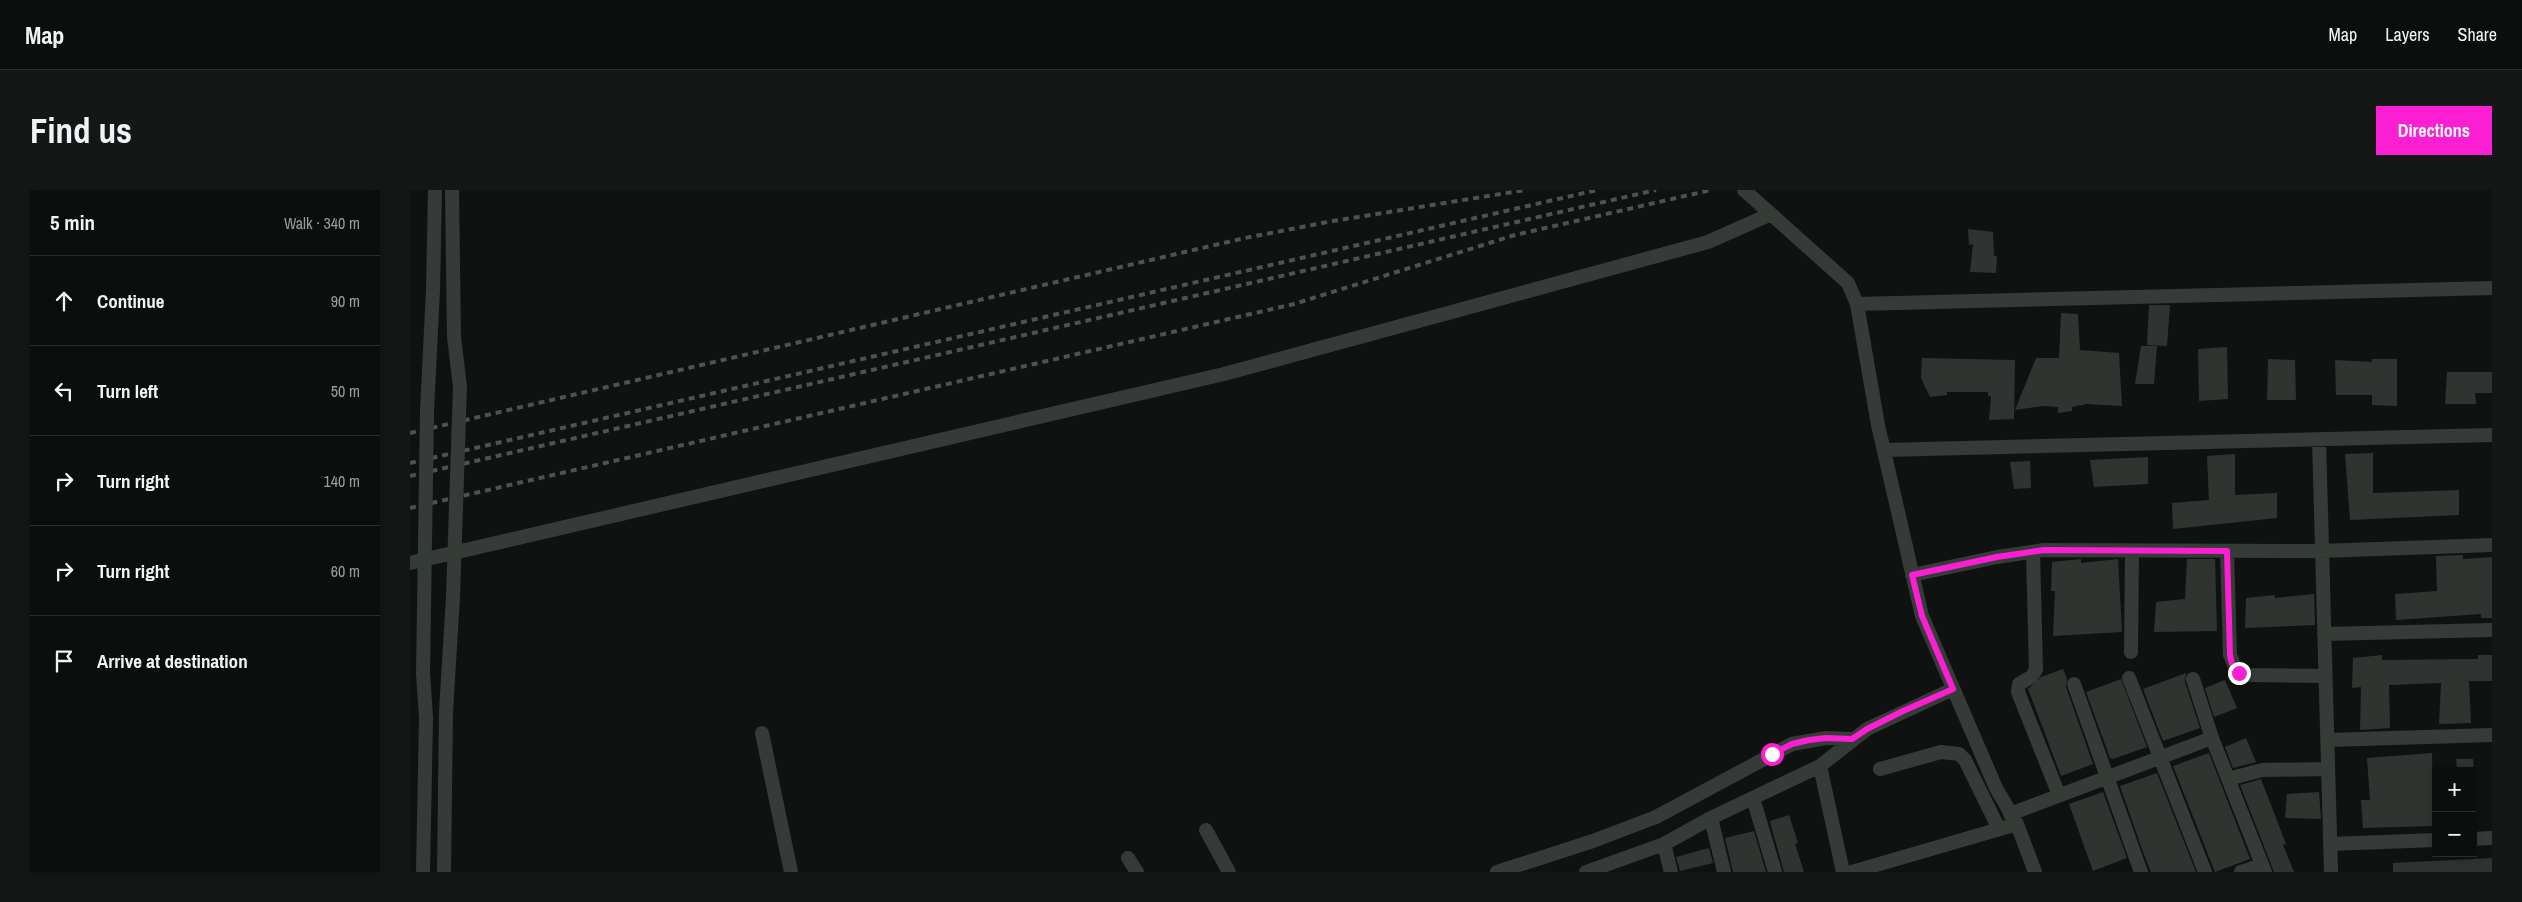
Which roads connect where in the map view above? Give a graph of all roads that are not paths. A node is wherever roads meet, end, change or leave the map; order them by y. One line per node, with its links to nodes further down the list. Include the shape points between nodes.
1 (435, 190): 50 (street, bridge, via 434,290 426,440)
2 (452, 190): 51 (street, bridge, via 454,337 460,387 446,712)
3 (1744, 190): 4 (street)
4 (1771, 214): 6 (street, via 1848,283); 15 (street, via 1708,242 1224,374)
5 (2492, 288): 6 (street)
6 (1857, 304): 9 (street)
7 (2492, 435): 8 (street)
8 (2319, 440): 9 (street); 13 (street)
9 (1884, 450): 16 (street)
10 (2492, 545): 13 (street)
11 (2132, 550): 12 (street); 14 (street); 19 (street)
12 (2227, 551): 13 (street); 20 (street, via 2230,655 2236,670 2244,675)
13 (2320, 551): 18 (street)
14 (2033, 552): 16 (street); 36 (street, via 2036,670 2018,684 2018,692)
15 (410, 563)
16 (1912, 575): 24 (street, via 1922,616)
17 (2492, 630): 18 (street)
18 (2324, 634): 20 (street)
19 (2131, 652)
20 (2324, 676): 29 (street)
21 (2129, 678): 30 (street)
22 (2193, 679): 27 (street)
23 (2074, 684): 34 (street)
24 (1953, 689): 28 (street); 39 (street, via 1996,788)
25 (762, 733): 52 (street)
26 (2492, 735): 29 (street)
27 (2212, 738): 30 (street); 35 (street)
28 (1852, 739): 31 (street); 55 (street, via 1826,738 1792,744 1656,817)
29 (2327, 740): 33 (street)
30 (2161, 756): 34 (street); 64 (street)
31 (1820, 766): 37 (street); 60 (street)
32 (1880, 769): 40 (street, via 1941,752 1959,754)
33 (2328, 769): 35 (street, via 2262,770); 46 (street)
34 (2107, 777): 36 (street); 63 (street)
35 (2228, 779): 49 (street)
36 (2059, 795): 39 (street)
37 (1754, 798): 38 (street); 59 (street)
38 (1711, 818): 45 (street); 58 (street)
39 (2014, 819): 40 (street); 62 (street)
40 (1999, 829): 61 (street)
41 (1206, 830): 54 (street)
42 (2492, 838): 43 (street)
43 (2477, 839)
44 (2432, 840): 46 (street)
45 (1664, 844): 48 (street); 57 (street)
46 (2330, 844): 66 (street)
47 (1128, 858): 53 (street)
48 (1609, 868): 56 (street)
49 (2264, 868): 65 (street)
50 (423, 872)
51 (444, 872)
52 (791, 872)
53 (1136, 872)
54 (1229, 872)
55 (1497, 872)
56 (1586, 872)
57 (1671, 872)
58 (1724, 872)
59 (1775, 872)
60 (1843, 872)
61 (1852, 872)
62 (2035, 872)
63 (2141, 872)
64 (2205, 872)
65 (2241, 872)
66 (2331, 872)

